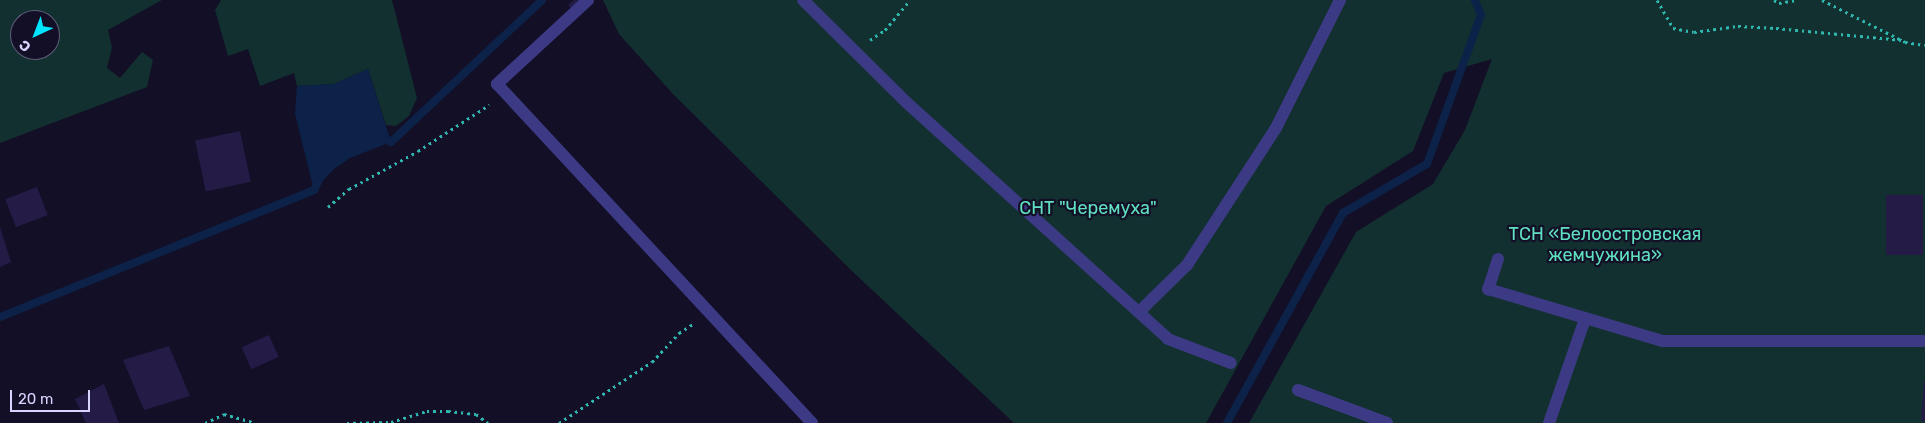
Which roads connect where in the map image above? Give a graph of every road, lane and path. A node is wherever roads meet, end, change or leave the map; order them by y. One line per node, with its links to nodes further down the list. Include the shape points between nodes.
1 (588, 0): 12 (street, via 497,84)
2 (803, 0): 11 (street)
3 (910, 0): 11 (path, via 885,30)
4 (1340, 0): 15 (street, via 1276,128 1187,265)
5 (1657, 0): 9 (path, via 1673,28 1694,32 1738,26)
6 (1774, 0): 7 (path, via 1779,3)
7 (1796, 0)
8 (1822, 0): 9 (path)
9 (1902, 40): 10 (path)
10 (1925, 45)
11 (854, 51): 15 (street, via 906,102)
12 (507, 94): 13 (path, via 418,151 349,189); 16 (street)
13 (328, 207)
14 (1498, 259): 17 (street, via 1488,289)
15 (1140, 311): 19 (street, via 1168,339)
16 (708, 314): 25 (path, via 679,333 652,362); 26 (street)
17 (1585, 319): 18 (street, via 1662,341); 28 (street)
18 (1925, 341)
19 (1231, 363)
20 (1298, 390): 27 (street)
21 (205, 423): 22 (path, via 224,414)
22 (256, 423)
23 (347, 423): 24 (path, via 391,422 427,411 448,411 476,414)
24 (488, 423)
25 (559, 423)
26 (812, 423)
27 (1387, 423)
28 (1549, 423)

